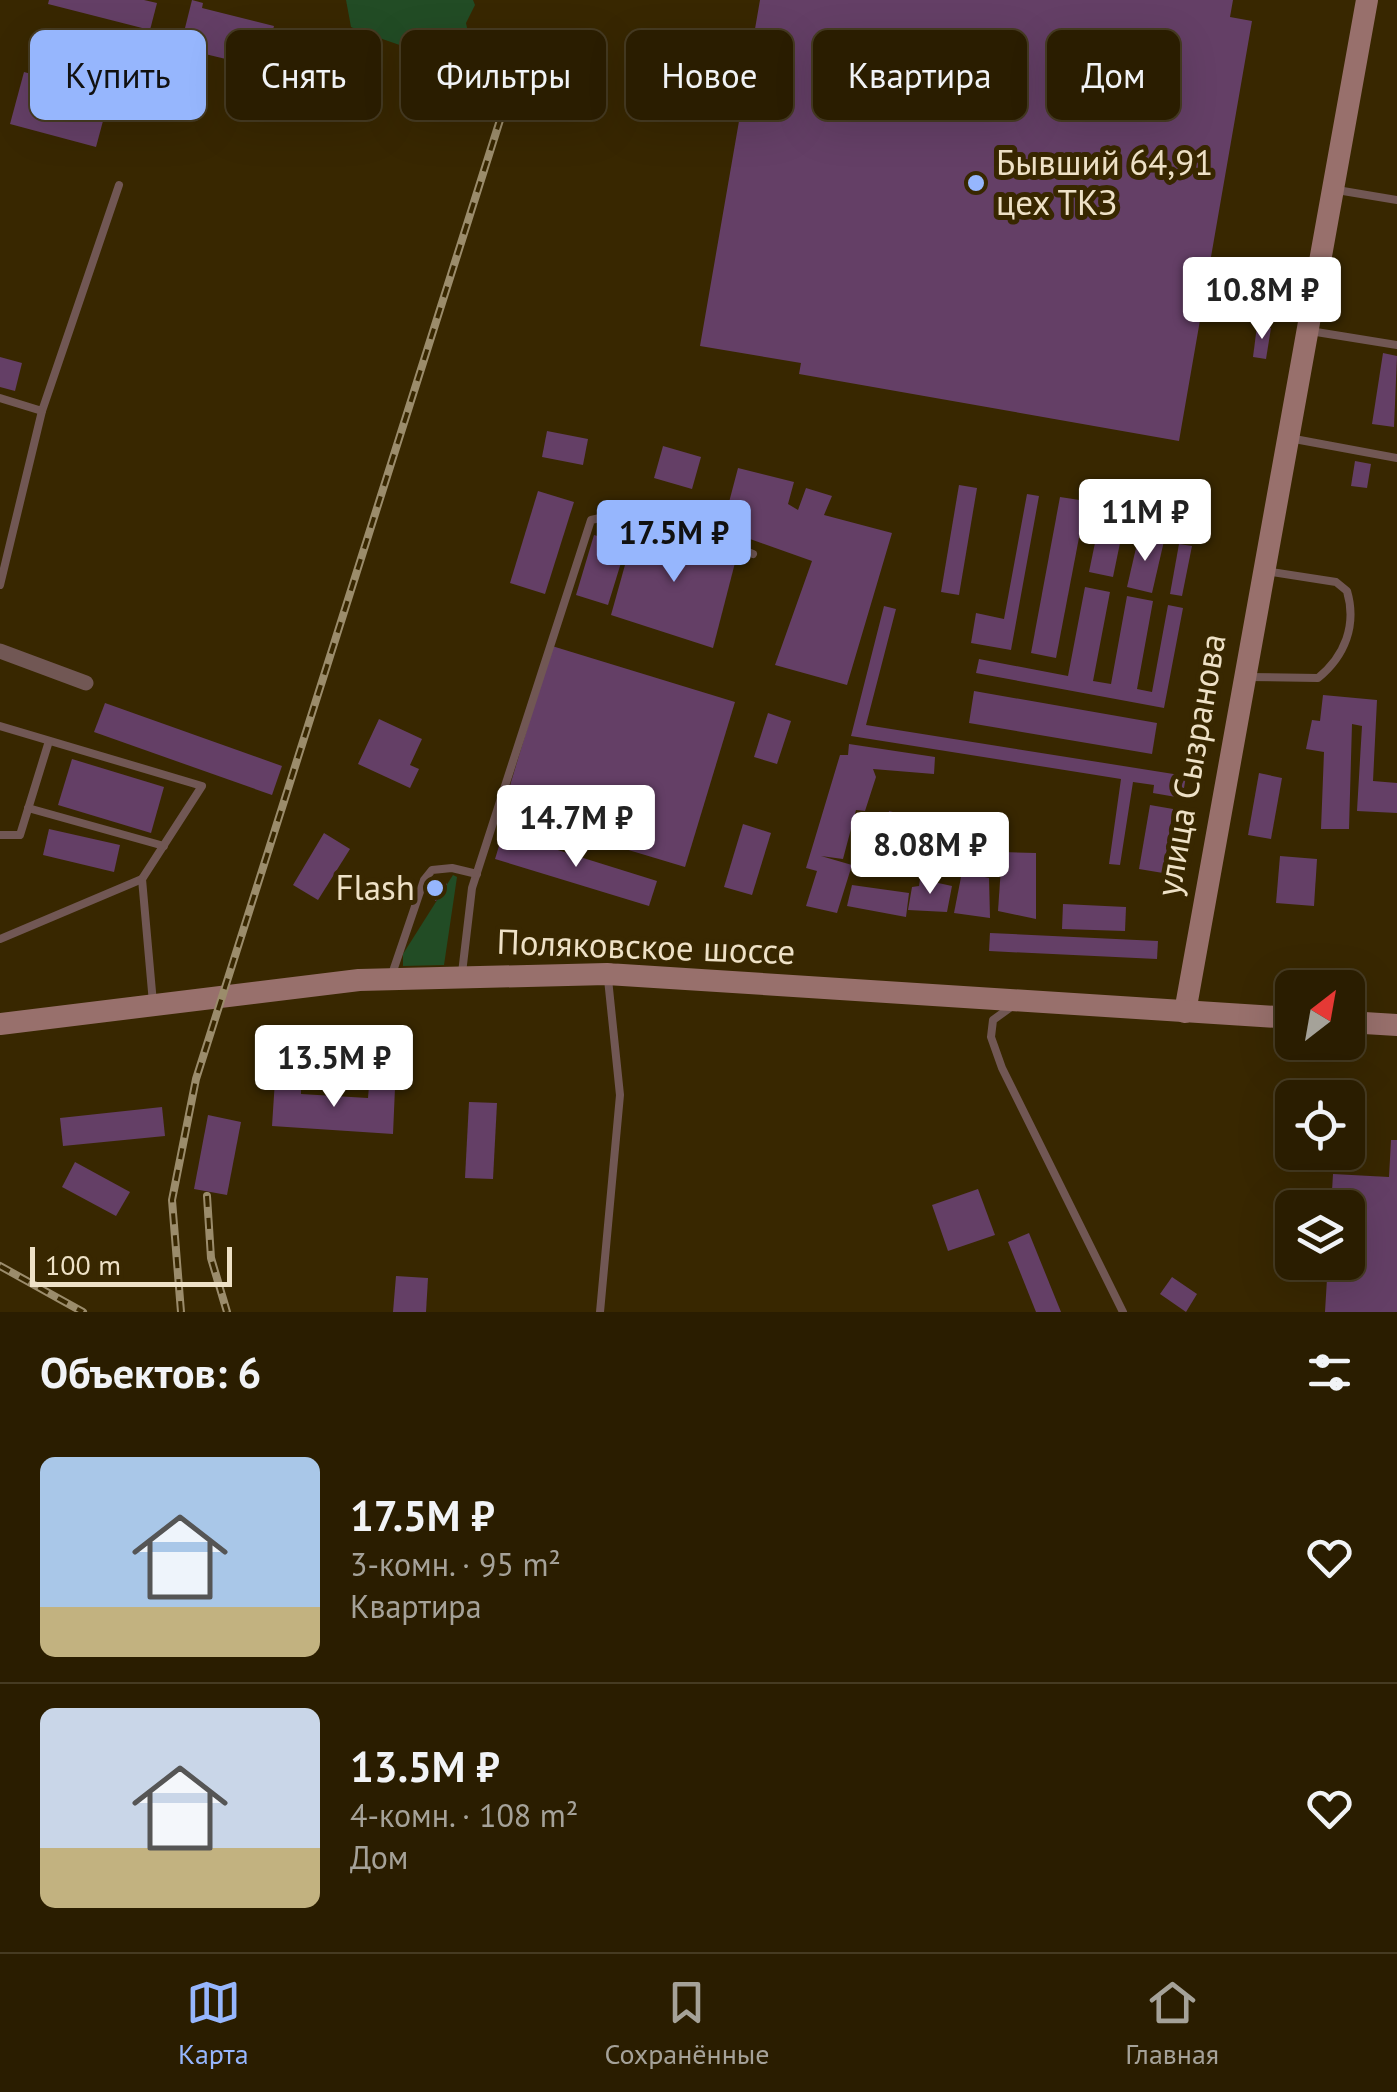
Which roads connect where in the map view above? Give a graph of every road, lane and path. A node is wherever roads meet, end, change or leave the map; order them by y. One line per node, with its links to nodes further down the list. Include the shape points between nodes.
1 (1367, 0): 3 (main road, улица Сызранова)
2 (119, 185): 8 (lane)
3 (1332, 189): 4 (lane); 5 (main road, улица Сызранова)
4 (1397, 200)
5 (1306, 330): 6 (lane); 9 (main road, улица Сызранова)
6 (1397, 346)
7 (0, 398): 8 (lane)
8 (42, 411): 13 (lane)
9 (1285, 437): 10 (lane); 12 (main road, улица Сызранова)
10 (1397, 458)
11 (753, 554): 22 (lane, via 640,509 591,520)
12 (1261, 570): 15 (main road, улица Сызранова); 15 (lane, via 1336,582 1347,592 1351,616 1336,663 1318,678)
13 (0, 585)
14 (0, 650): 16 (street)
15 (1242, 677): 30 (main road, улица Сызранова)
16 (86, 683)
17 (0, 726): 18 (lane)
18 (49, 741): 19 (lane); 21 (lane, via 202,786)
19 (28, 808): 20 (lane, via 20,834); 21 (lane)
20 (0, 834)
21 (164, 846): 23 (lane)
22 (477, 874): 26 (lane); 27 (lane, via 432,870)
23 (142, 880): 24 (lane); 29 (lane)
24 (0, 940)
25 (608, 974): 26 (main road, Поляковское шоссе); 28 (main road, Поляковское шоссе); 35 (lane, via 620,1094)
26 (462, 977): 27 (main road, Поляковское шоссе)
27 (391, 979): 29 (main road, Поляковское шоссе)
28 (1025, 1001): 30 (main road, Поляковское шоссе); 36 (lane, via 993,1020 992,1037)
29 (153, 1003): 33 (main road, Поляковское шоссе)
30 (1184, 1012): 31 (main road, Поляковское шоссе)
31 (1275, 1017)
32 (1365, 1023): 34 (main road)
33 (0, 1024)
34 (1397, 1024)
35 (600, 1312)
36 (1123, 1312)

